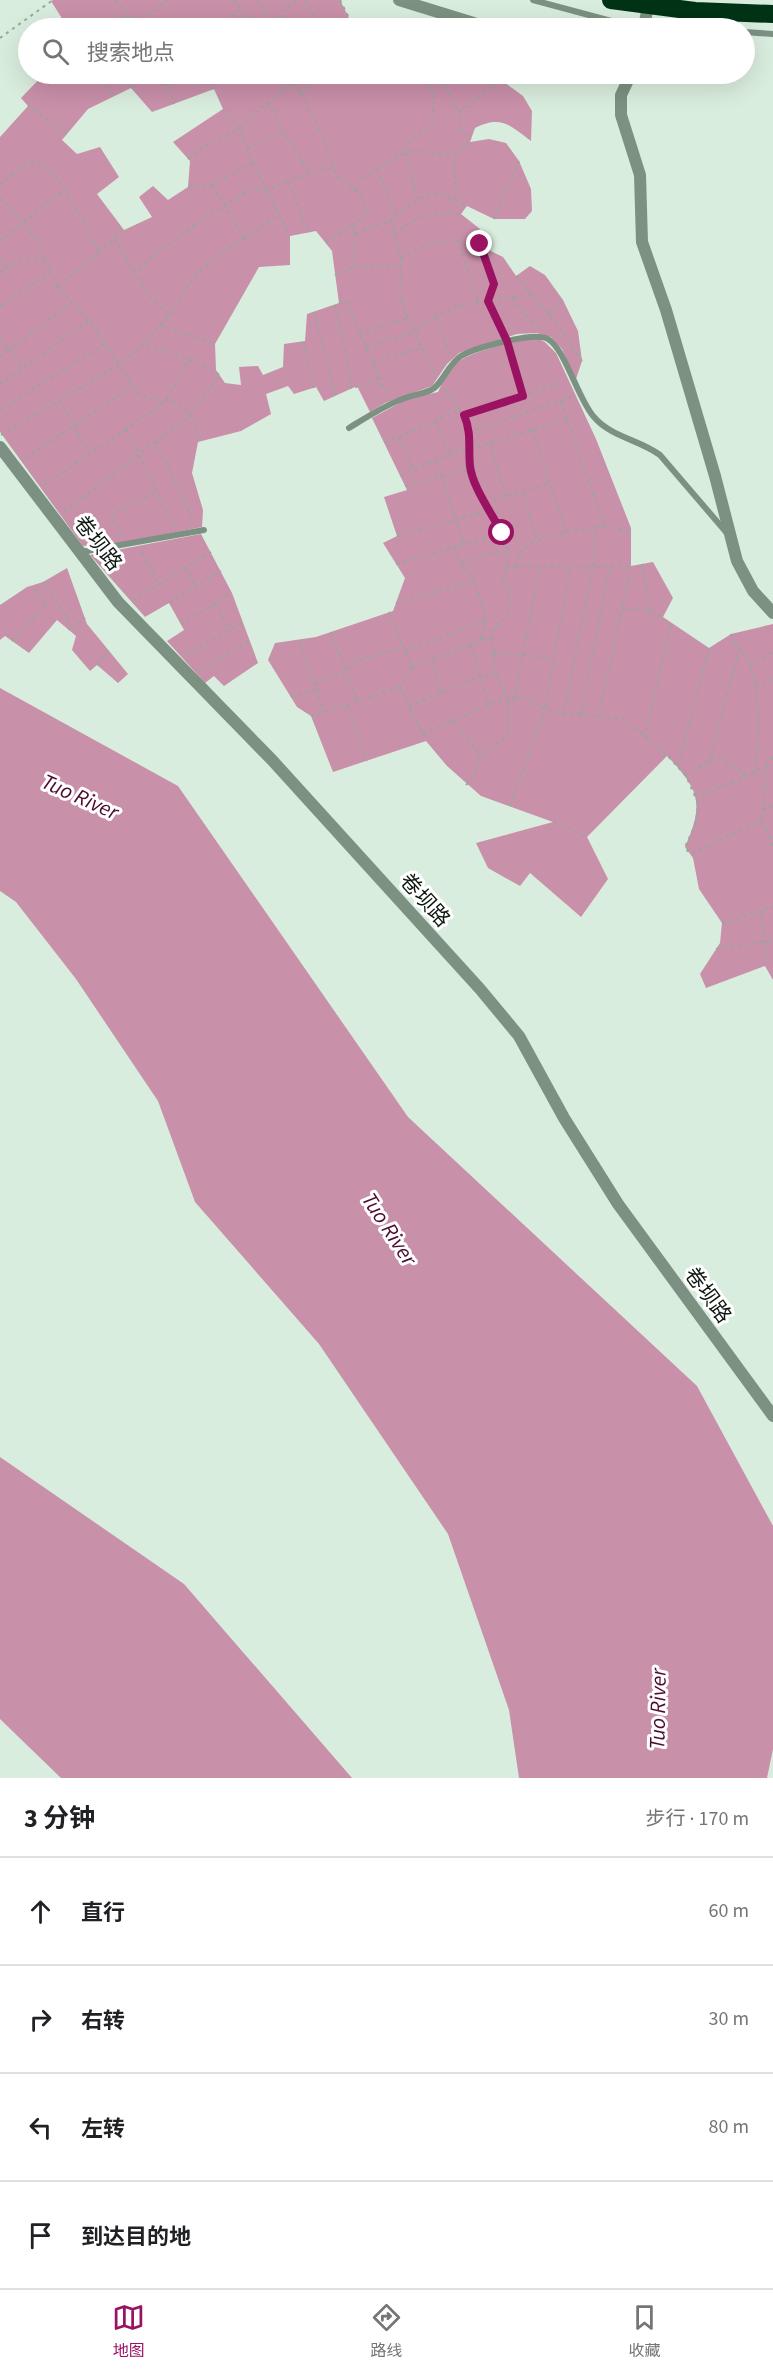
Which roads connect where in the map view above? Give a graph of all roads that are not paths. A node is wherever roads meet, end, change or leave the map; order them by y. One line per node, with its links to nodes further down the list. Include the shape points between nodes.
1 (399, 0): 6 (street)
2 (533, 0): 7 (lane)
3 (611, 0): 4 (highway)
4 (648, 5): 5 (highway); 8 (street)
5 (773, 14)
6 (458, 18)
7 (600, 18)
8 (646, 18)
9 (755, 33): 10 (lane)
10 (773, 34)
11 (626, 84): 15 (street, via 621,95 621,115 640,175 642,242 715,476)
12 (349, 428): 15 (lane, via 391,404 434,389 461,356 518,338 549,339 593,417 608,429 660,455)
13 (0, 447): 16 (street, 卷坝路)
14 (201, 530): 16 (lane)
15 (728, 534): 17 (street, via 753,591)
16 (80, 553): 18 (street, 卷坝路, via 118,602 280,769 519,1036 618,1204)
17 (773, 613)
18 (773, 1416)

